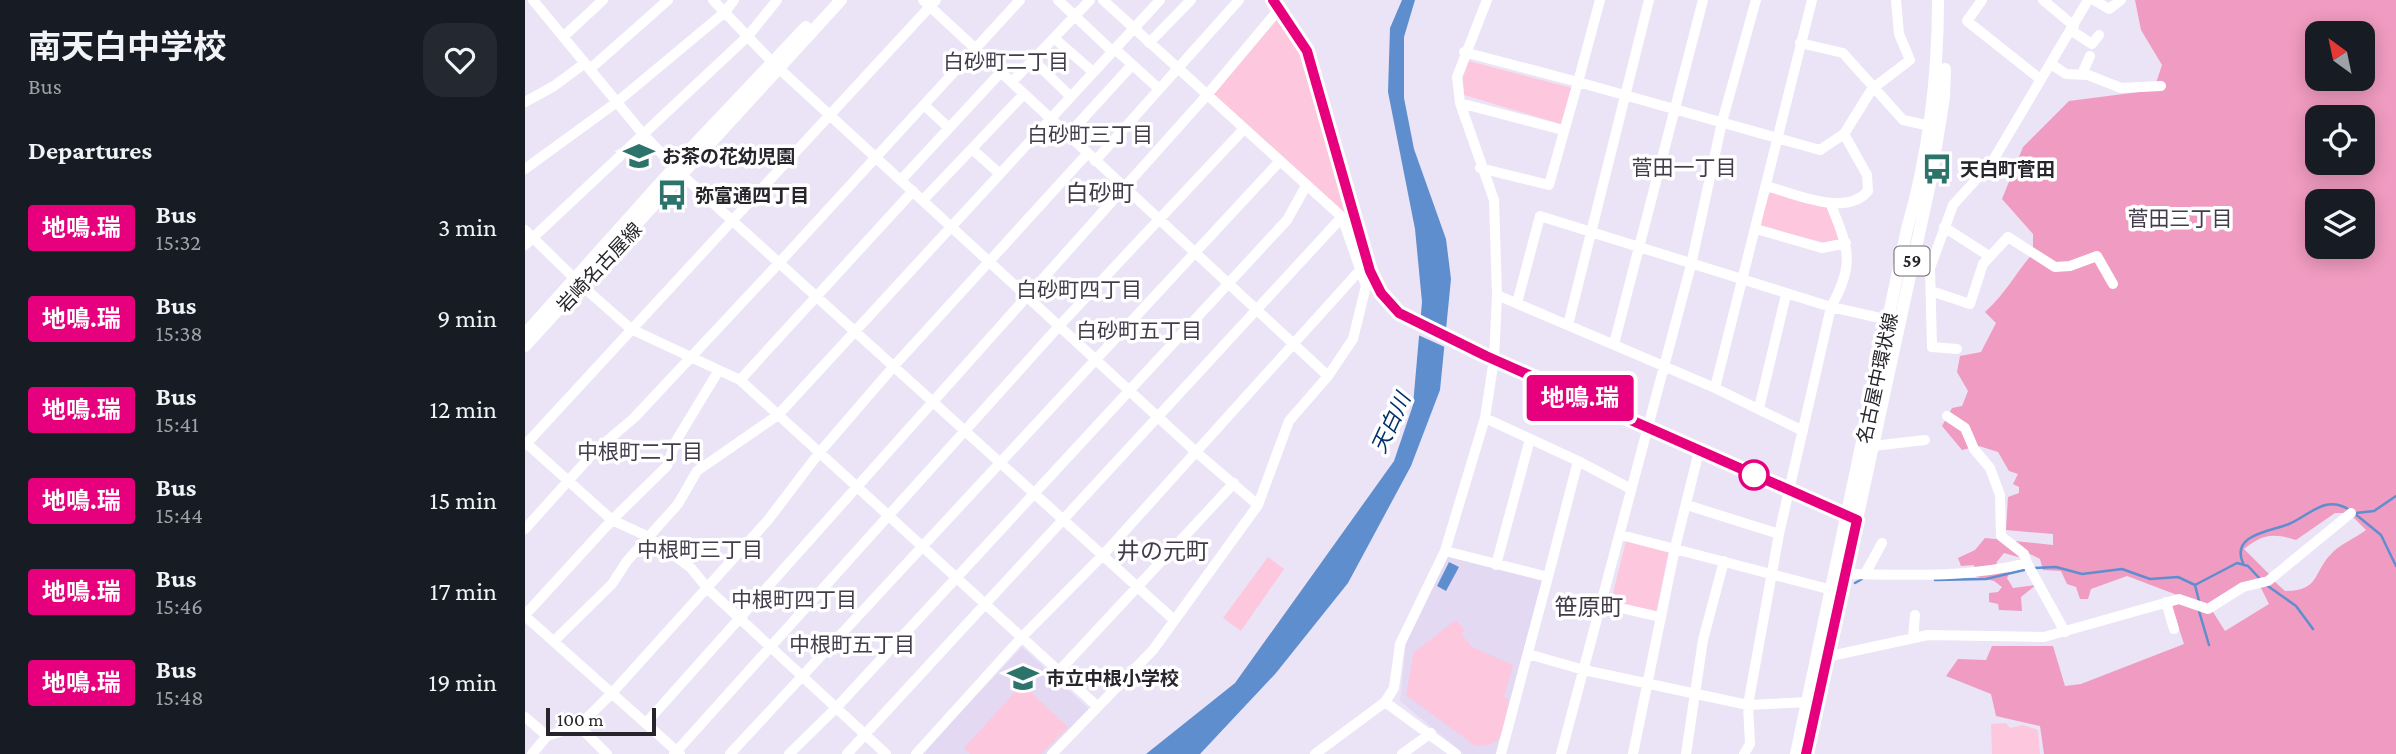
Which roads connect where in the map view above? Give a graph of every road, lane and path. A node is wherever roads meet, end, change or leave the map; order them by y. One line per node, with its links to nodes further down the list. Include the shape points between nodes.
1 (533, 0): 38 (street)
2 (603, 0): 38 (street)
3 (668, 0): 49 (street)
4 (712, 0): 32 (street)
5 (734, 0): 32 (street)
6 (777, 0): 37 (street)
7 (832, 0): 50 (main road, 岩崎名古屋線)
8 (841, 0): 50 (main road, 岩崎名古屋線)
9 (1020, 0): 42 (street)
10 (1058, 0): 33 (street)
11 (1090, 0): 33 (street)
12 (1103, 0): 34 (street)
13 (1191, 0): 40 (street)
14 (1239, 0): 51 (street)
15 (1487, 0): 44 (street)
16 (1600, 0): 57 (street)
17 (1649, 0): 62 (street)
18 (1703, 0): 69 (street)
19 (1756, 0): 72 (street)
20 (1812, 0): 41 (street)
21 (1896, 0): 60 (street, via 1899,34 1910,60)
22 (1938, 0): 73 (main road, 名古屋中環状線 / 59, via 1938,61)
23 (1946, 0): 111 (main road, 名古屋中環状線 / 59, via 1944,97)
24 (1982, 0): 55 (street, via 1967,22)
25 (2043, 0): 35 (street)
26 (2088, 0): 35 (street)
27 (2094, 0): 28 (street, via 2109,9)
28 (2121, 0)
29 (930, 2): 42 (street); 70 (street)
30 (1155, 2): 34 (street)
31 (1277, 4): 63 (street); 137 (street, via 1307,51 1370,271 1381,293 1399,313)
32 (725, 12): 37 (street); 66 (street)
33 (1075, 16): 39 (street); 43 (street)
34 (1134, 29): 40 (street); 43 (street)
35 (2073, 29): 36 (street, via 2092,44); 47 (street)
36 (2099, 35)
37 (748, 36): 50 (street); 77 (street)
38 (563, 37): 49 (street)
39 (1054, 38): 46 (street); 53 (street)
40 (1149, 43): 51 (street)
41 (1800, 43): 60 (street, via 1843,53); 80 (street)
42 (976, 48): 52 (street); 68 (street)
43 (1114, 50): 48 (street); 53 (street)
44 (1464, 52): 57 (street); 67 (street, via 1457,77)
45 (2091, 56): 54 (street)
46 (1033, 60): 56 (street); 64 (street)
47 (2051, 64): 54 (street, via 2066,74); 55 (street)
48 (1132, 65): 59 (street); 79 (street)
49 (587, 66): 65 (street); 66 (street)
50 (776, 67): 70 (street); 87 (main road, 岩崎名古屋線)
51 (1177, 69): 59 (street); 63 (street)
52 (1001, 72): 56 (street); 74 (street)
53 (1093, 72): 64 (street)
54 (2082, 74): 58 (street, via 2121,88)
55 (2040, 79): 100 (street, via 1992,162 1953,205)
56 (1012, 82): 61 (street)
57 (1579, 82): 62 (street); 76 (street)
58 (2161, 86)
59 (1158, 88): 83 (street)
60 (1872, 89): 73 (street, via 1903,120); 78 (street)
61 (1024, 94): 71 (street); 81 (street)
62 (1625, 94): 69 (street); 102 (street)
63 (1207, 95): 75 (street); 90 (street)
64 (1070, 96): 71 (street)
65 (525, 102)
66 (617, 102): 77 (street); 86 (street)
67 (1460, 103): 76 (street); 85 (street)
68 (924, 105): 74 (street); 82 (street)
69 (1675, 109): 72 (street); 105 (street)
70 (829, 115): 82 (street); 98 (street)
71 (1049, 120): 79 (street); 88 (street)
72 (1722, 121): 80 (street); 110 (street)
73 (1930, 126): 126 (main road, 名古屋中環状線 / 59)
74 (950, 128): 89 (street)
75 (1243, 130): 84 (street); 97 (street)
76 (1563, 130): 85 (street, via 1549,185)
77 (643, 134): 87 (street); 103 (street)
78 (1844, 134): 80 (street, via 1820,150); 95 (street, via 1867,175 1868,191 1863,197)
79 (1067, 136): 83 (street)
80 (1777, 140): 92 (street)
81 (972, 149): 88 (street); 94 (street)
82 (876, 157): 89 (street); 109 (street)
83 (1091, 158): 90 (street); 108 (street)
84 (1279, 162): 91 (street); 106 (street)
85 (1480, 168): 120 (street, via 1494,200)
86 (525, 169)
87 (679, 172): 98 (street); 115 (main road, 岩崎名古屋線)
88 (1000, 174): 99 (street)
89 (901, 180): 93 (street)
90 (1122, 186): 97 (street); 119 (street)
91 (1306, 186): 96 (street); 116 (street, via 1287,220)
92 (1766, 186): 95 (street); 101 (street)
93 (913, 191): 94 (street); 122 (street)
94 (923, 200): 99 (street)
95 (1831, 205): 104 (street)
96 (1342, 216): 113 (street); 125 (street)
97 (1158, 219): 106 (street); 127 (street)
98 (732, 220): 109 (street); 129 (street)
99 (952, 226): 108 (street); 130 (street)
100 (1944, 227): 107 (street); 112 (street)
101 (1756, 229): 104 (street, via 1822,248); 114 (street)
102 (1592, 234): 105 (street); 123 (street, via 1540,216); 128 (street)
103 (528, 238): 115 (street)
104 (1846, 243): 124 (street, via 1848,269)
105 (1639, 249): 110 (street); 133 (street)
106 (1195, 253): 116 (street); 138 (street)
107 (1989, 256): 117 (street, via 2008,237 2055,267 2097,256); 118 (street, via 1970,304)
108 (989, 260): 119 (street); 139 (street)
109 (779, 263): 122 (street); 136 (street)
110 (1691, 265): 114 (street); 140 (street)
111 (1911, 265): 112 (street); 158 (main road, 名古屋中環状線 / 59)
112 (1930, 268): 118 (street)
113 (1361, 269): 132 (street); 142 (street, via 1366,286 1358,325)
114 (1743, 281): 121 (street); 145 (street)
115 (578, 282): 129 (street); 131 (main road, 岩崎名古屋線); 134 (main road, 岩崎名古屋線)
116 (1228, 283): 125 (street); 144 (street)
117 (2113, 284)
118 (1931, 291): 135 (street, via 1932,347)
119 (1027, 295): 127 (street); 146 (street)
120 (1497, 295): 123 (street); 137 (street)
121 (1786, 295): 124 (street); 147 (street)
122 (816, 296): 130 (street); 143 (street)
123 (1517, 303): 128 (street)
124 (1831, 307): 126 (street); 153 (street)
125 (1255, 309): 132 (street); 150 (street)
126 (1889, 320): 174 (main road, 名古屋中環状線 / 59)
127 (1060, 325): 138 (street); 154 (street)
128 (1568, 325): 133 (street)
129 (631, 329): 136 (street); 157 (street)
130 (855, 331): 139 (street); 148 (street)
131 (525, 334)
132 (1292, 342): 142 (street); 160 (street)
133 (1614, 344): 140 (street)
134 (525, 346)
135 (1957, 349)
136 (691, 357): 141 (street); 164 (street)
137 (1490, 358): 151 (street); 152 (street)
138 (1097, 359): 144 (street); 162 (street)
139 (894, 366): 146 (street); 161 (street)
140 (1664, 368): 145 (street); 152 (street)
141 (719, 370): 143 (street); 175 (street, via 667,466)
142 (1328, 376): 170 (street, via 1283,432)
143 (740, 380): 148 (street)
144 (1130, 388): 150 (street); 169 (street)
145 (1715, 388): 147 (street)
146 (932, 401): 154 (street); 166 (street)
147 (1759, 408): 153 (street)
148 (778, 415): 161 (street); 180 (street, via 697,471 678,504)
149 (1947, 416): 187 (street, via 1965,428 1974,450 1990,468 2000,495 2001,536 2024,554)
150 (1158, 417): 160 (street); 176 (street)
151 (1485, 418): 155 (street); 184 (street)
152 (1647, 427): 159 (street); 167 (street)
153 (1803, 431): 168 (street)
154 (967, 432): 162 (street); 173 (street)
155 (1530, 439): 163 (street); 188 (street)
156 (1925, 440): 158 (street)
157 (525, 443): 164 (street)
158 (1873, 446): 174 (main road, 名古屋中環状線 / 59)
159 (1699, 451): 168 (street); 171 (street)
160 (1196, 452): 165 (street); 185 (street)
161 (819, 453): 166 (street); 195 (street)
162 (999, 461): 169 (street); 182 (street)
163 (1578, 461): 167 (street); 193 (street)
164 (569, 481): 175 (street); 177 (street)
165 (1234, 483): 170 (street); 194 (street)
166 (856, 486): 173 (street); 203 (street)
167 (1630, 489): 179 (street)
168 (1789, 489): 174 (street); 178 (street)
169 (1033, 492): 176 (street); 192 (street)
170 (1258, 505): 204 (street)
171 (1687, 505): 178 (street); 183 (street)
172 (2351, 513): 197 (street, via 2268,581 2243,587 2208,609 2186,600)
173 (890, 517): 182 (street); 210 (street)
174 (1852, 517): 190 (main road, 名古屋中環状線 / 59); 196 (main road, 名古屋中環状線 / 59)
175 (612, 520): 180 (street); 200 (street)
176 (1065, 520): 185 (street); 198 (street)
177 (525, 529)
178 (1779, 534): 189 (street)
179 (1621, 536): 183 (street); 199 (street)
180 (649, 537): 195 (street, via 691,568); 209 (street, via 613,584)
181 (1882, 543): 191 (street)
182 (922, 546): 192 (street); 215 (street)
183 (1675, 548): 186 (street); 202 (street)
184 (1445, 551): 188 (street); 219 (street, via 1400,644 1394,688)
185 (1103, 555): 194 (street); 207 (street)
186 (1724, 561): 189 (street); 218 (street, via 1703,640)
187 (2027, 563): 191 (street, via 1982,572); 206 (street)
188 (1496, 565): 193 (street)
189 (1773, 572): 196 (street); 221 (street)
190 (1845, 574): 191 (street); 212 (main road, 名古屋中環状線 / 59)
191 (1865, 574)
192 (955, 576): 198 (street); 223 (street)
193 (1548, 577): 211 (street)
194 (1138, 587): 204 (street); 214 (street)
195 (708, 589): 203 (street); 217 (street)
196 (1832, 590): 220 (main road, 名古屋中環状線 / 59)
197 (2166, 602): 205 (street); 206 (street)
198 (985, 603): 207 (street); 228 (street)
199 (1603, 604): 202 (street); 213 (street)
200 (525, 615): 209 (street)
201 (1915, 615): 208 (street)
202 (1660, 617): 216 (street)
203 (739, 618): 210 (street); 225 (street)
204 (1173, 619): 222 (street, via 1153,650)
205 (2174, 629)
206 (2065, 632): 208 (street, via 2030,638)
207 (1022, 637): 214 (street); 238 (street)
208 (1913, 638): 212 (street)
209 (555, 640): 217 (street)
210 (771, 647): 215 (street); 231 (street)
211 (1528, 654): 213 (street); 243 (street)
212 (1826, 657): 249 (main road, 名古屋中環状線 / 59)
213 (1584, 670): 216 (street); 244 (street)
214 (1059, 671): 222 (street)
215 (803, 677): 223 (street); 234 (street)
216 (1646, 684): 218 (street); 245 (street)
217 (613, 692): 225 (street); 226 (street)
218 (1696, 693): 221 (street); 246 (street)
219 (1385, 702): 227 (street); 230 (street)
220 (1808, 702): 221 (street); 248 (main road, 名古屋中環状線 / 59)
221 (1748, 705): 247 (street, via 1750,744)
222 (1098, 707): 239 (street)
223 (836, 708): 228 (street); 235 (street)
224 (525, 717): 229 (street)
225 (646, 723): 231 (street)
226 (579, 726): 229 (street); 233 (street)
227 (1431, 733): 241 (street); 242 (street)
228 (865, 735): 236 (street); 237 (street)
229 (547, 736): 232 (street)
230 (1329, 750): 240 (street)
231 (677, 753)
232 (532, 754)
233 (607, 754)
234 (730, 754)
235 (789, 754)
236 (847, 754)
237 (886, 754)
238 (916, 754)
239 (1052, 754)
240 (1315, 754)
241 (1402, 754)
242 (1456, 754)
243 (1501, 754)
244 (1561, 754)
245 (1633, 754)
246 (1686, 754)
247 (1744, 754)
248 (1796, 754)
249 (1806, 754)

